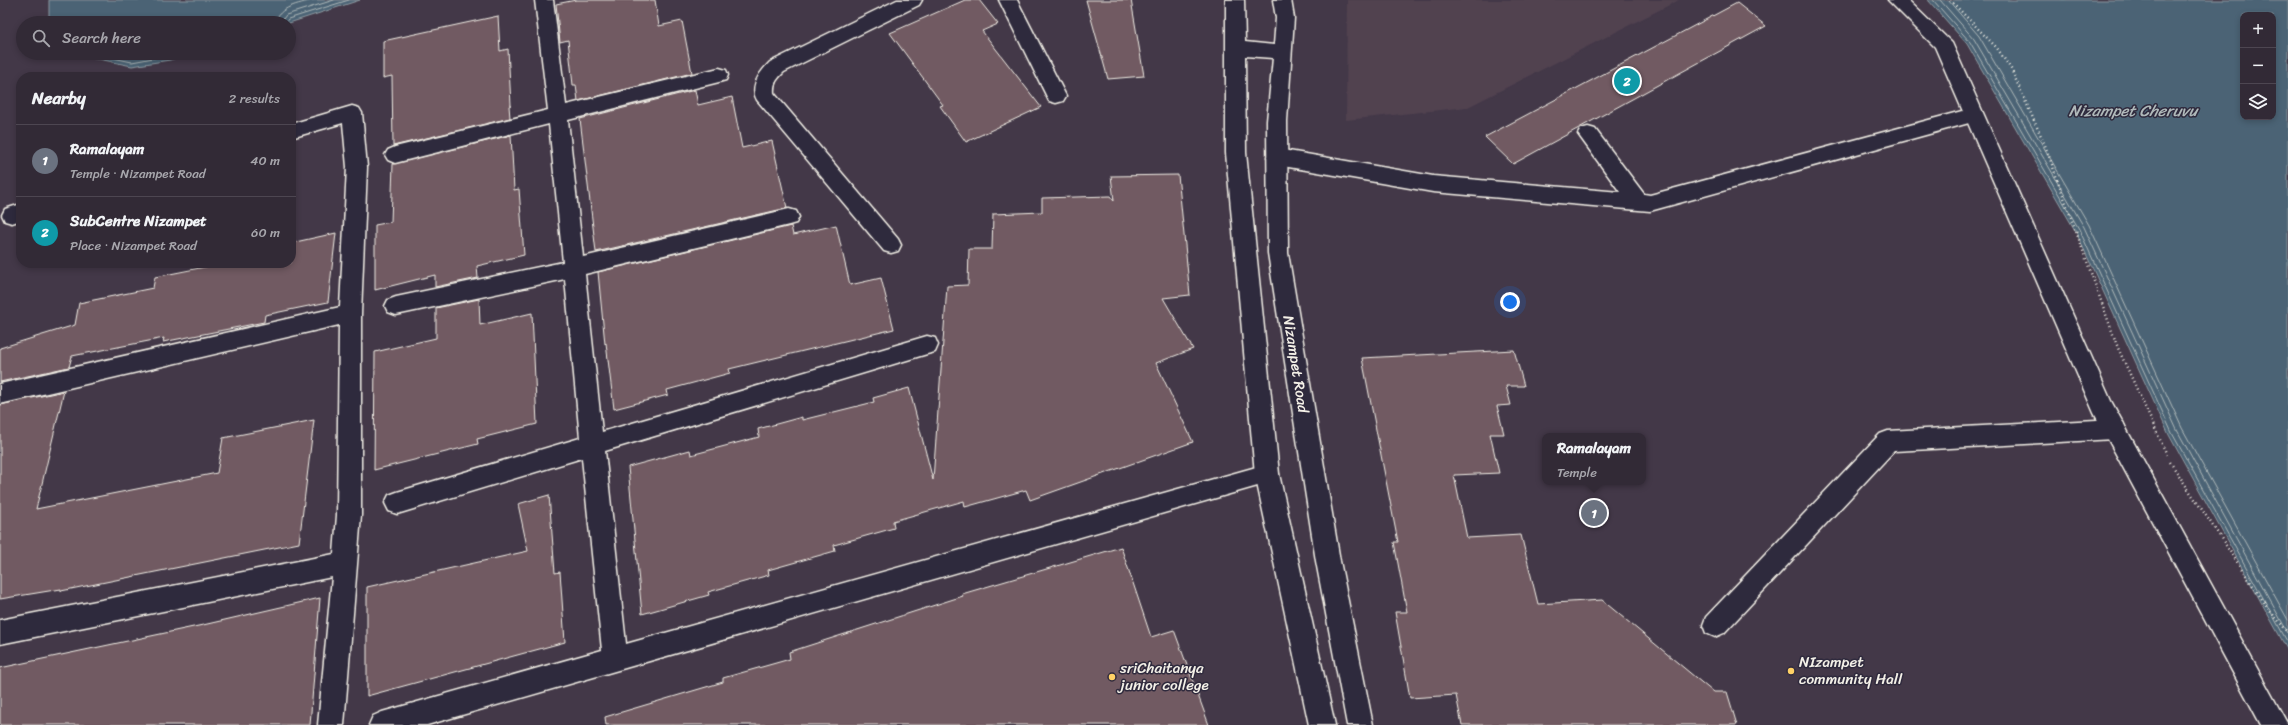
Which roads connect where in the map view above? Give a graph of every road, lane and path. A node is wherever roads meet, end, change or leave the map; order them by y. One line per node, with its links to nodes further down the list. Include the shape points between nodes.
1 (544, 0): 12 (street)
2 (914, 0): 20 (street, via 777,67 767,76 764,87 764,95)
3 (1008, 0): 11 (street)
4 (1234, 0): 8 (street)
5 (1282, 0): 9 (street, Nizampet Road)
6 (1897, 0): 26 (street, via 1943,43 2102,406)
7 (1950, 0): 33 (path, via 1997,48 2011,69 2045,145 2118,348 2169,460 2270,611)
8 (1235, 48): 9 (street); 28 (street, via 1236,152)
9 (1282, 52): 17 (street, Nizampet Road)
10 (718, 75): 12 (street)
11 (1056, 96)
12 (558, 116): 16 (street); 21 (street)
13 (1962, 118): 18 (street, via 1650,203)
14 (296, 130): 23 (street, via 352,113 357,167)
15 (1588, 134): 18 (street)
16 (395, 155)
17 (1277, 157): 18 (street, via 1433,184); 38 (street, Nizampet Road, via 1278,253 1328,561)
18 (1638, 202)
19 (789, 217): 21 (street)
20 (891, 245)
21 (574, 268): 22 (street); 27 (street)
22 (396, 306)
23 (350, 314): 25 (street); 30 (street, via 349,515)
24 (927, 345): 27 (street)
25 (0, 394)
26 (2115, 430): 31 (street, via 1888,441); 39 (street)
27 (593, 443): 29 (street); 34 (street)
28 (1267, 474): 34 (street); 37 (street)
29 (397, 503)
30 (346, 563): 32 (street); 36 (street)
31 (1715, 625)
32 (0, 632)
33 (2288, 632)
34 (615, 659): 35 (street)
35 (382, 724)
36 (331, 725)
37 (1322, 725)
38 (1360, 725)
39 (2275, 725)

